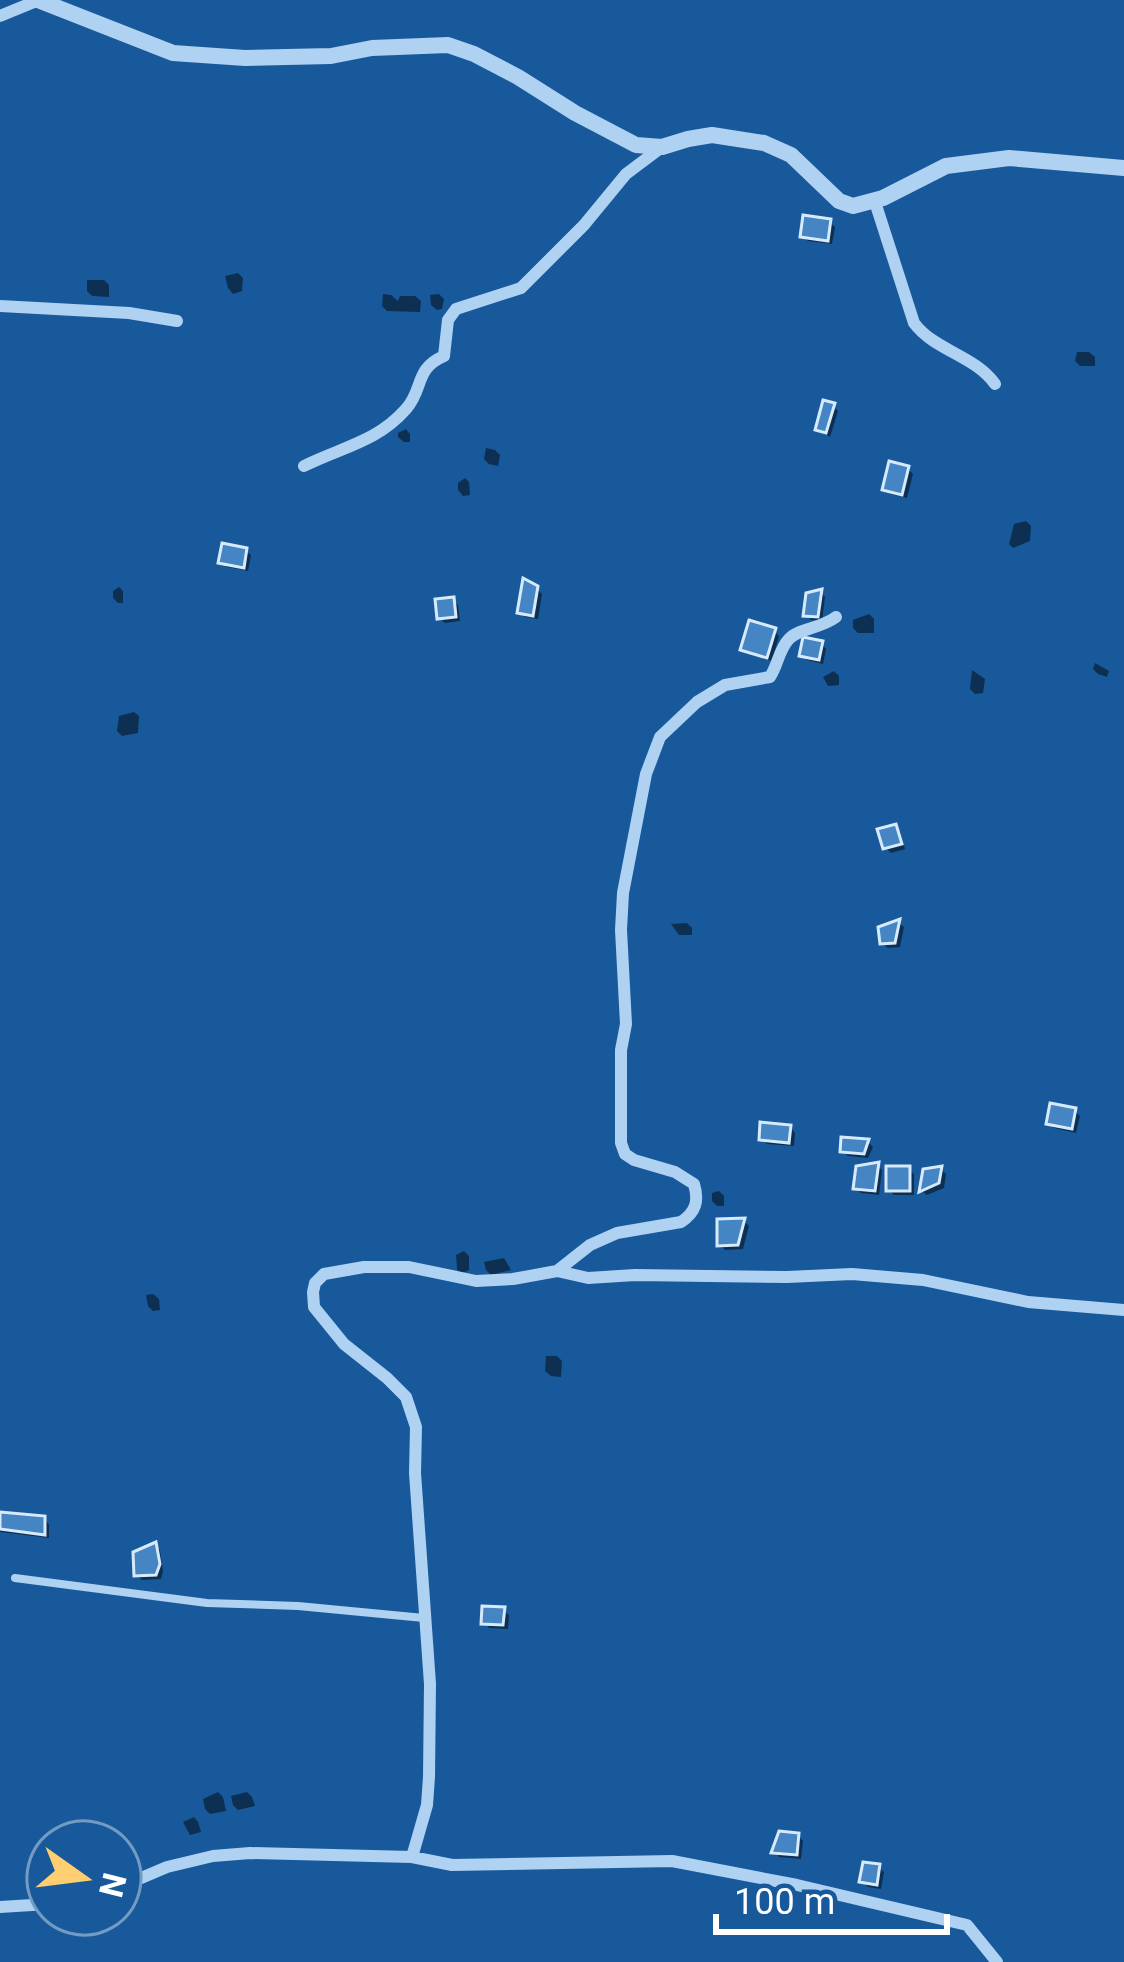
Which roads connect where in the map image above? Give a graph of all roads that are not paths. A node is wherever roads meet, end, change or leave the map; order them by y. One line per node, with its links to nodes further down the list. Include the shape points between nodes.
1 (39, 0): 2 (street); 3 (street, via 173,53 331,56 448,45 616,136)
2 (0, 16)
3 (662, 148): 5 (street, via 712,135 764,142 791,155 839,201); 9 (street, via 626,174 521,288 456,309 444,356 430,362 412,403 388,428)
4 (1124, 169): 5 (street, via 1010,158 946,166)
5 (875, 202): 8 (street, via 914,323)
6 (0, 306): 7 (street)
7 (177, 321)
8 (995, 384)
9 (304, 466)
10 (836, 616): 11 (street, via 789,638 770,676 725,685 697,702 653,752 623,893 621,1143 634,1160 694,1184 697,1199 681,1222 617,1233)
11 (557, 1270): 12 (street, via 588,1278 852,1274); 14 (street, via 476,1281 364,1267 315,1283 314,1307 406,1397 416,1427)
12 (1124, 1310)
13 (15, 1578): 14 (lane, via 207,1603)
14 (424, 1618): 15 (street, via 429,1777)
15 (412, 1857): 16 (street, via 213,1856); 17 (street, via 452,1865 644,1860 720,1868 967,1925)
16 (144, 1877)
17 (997, 1962)

